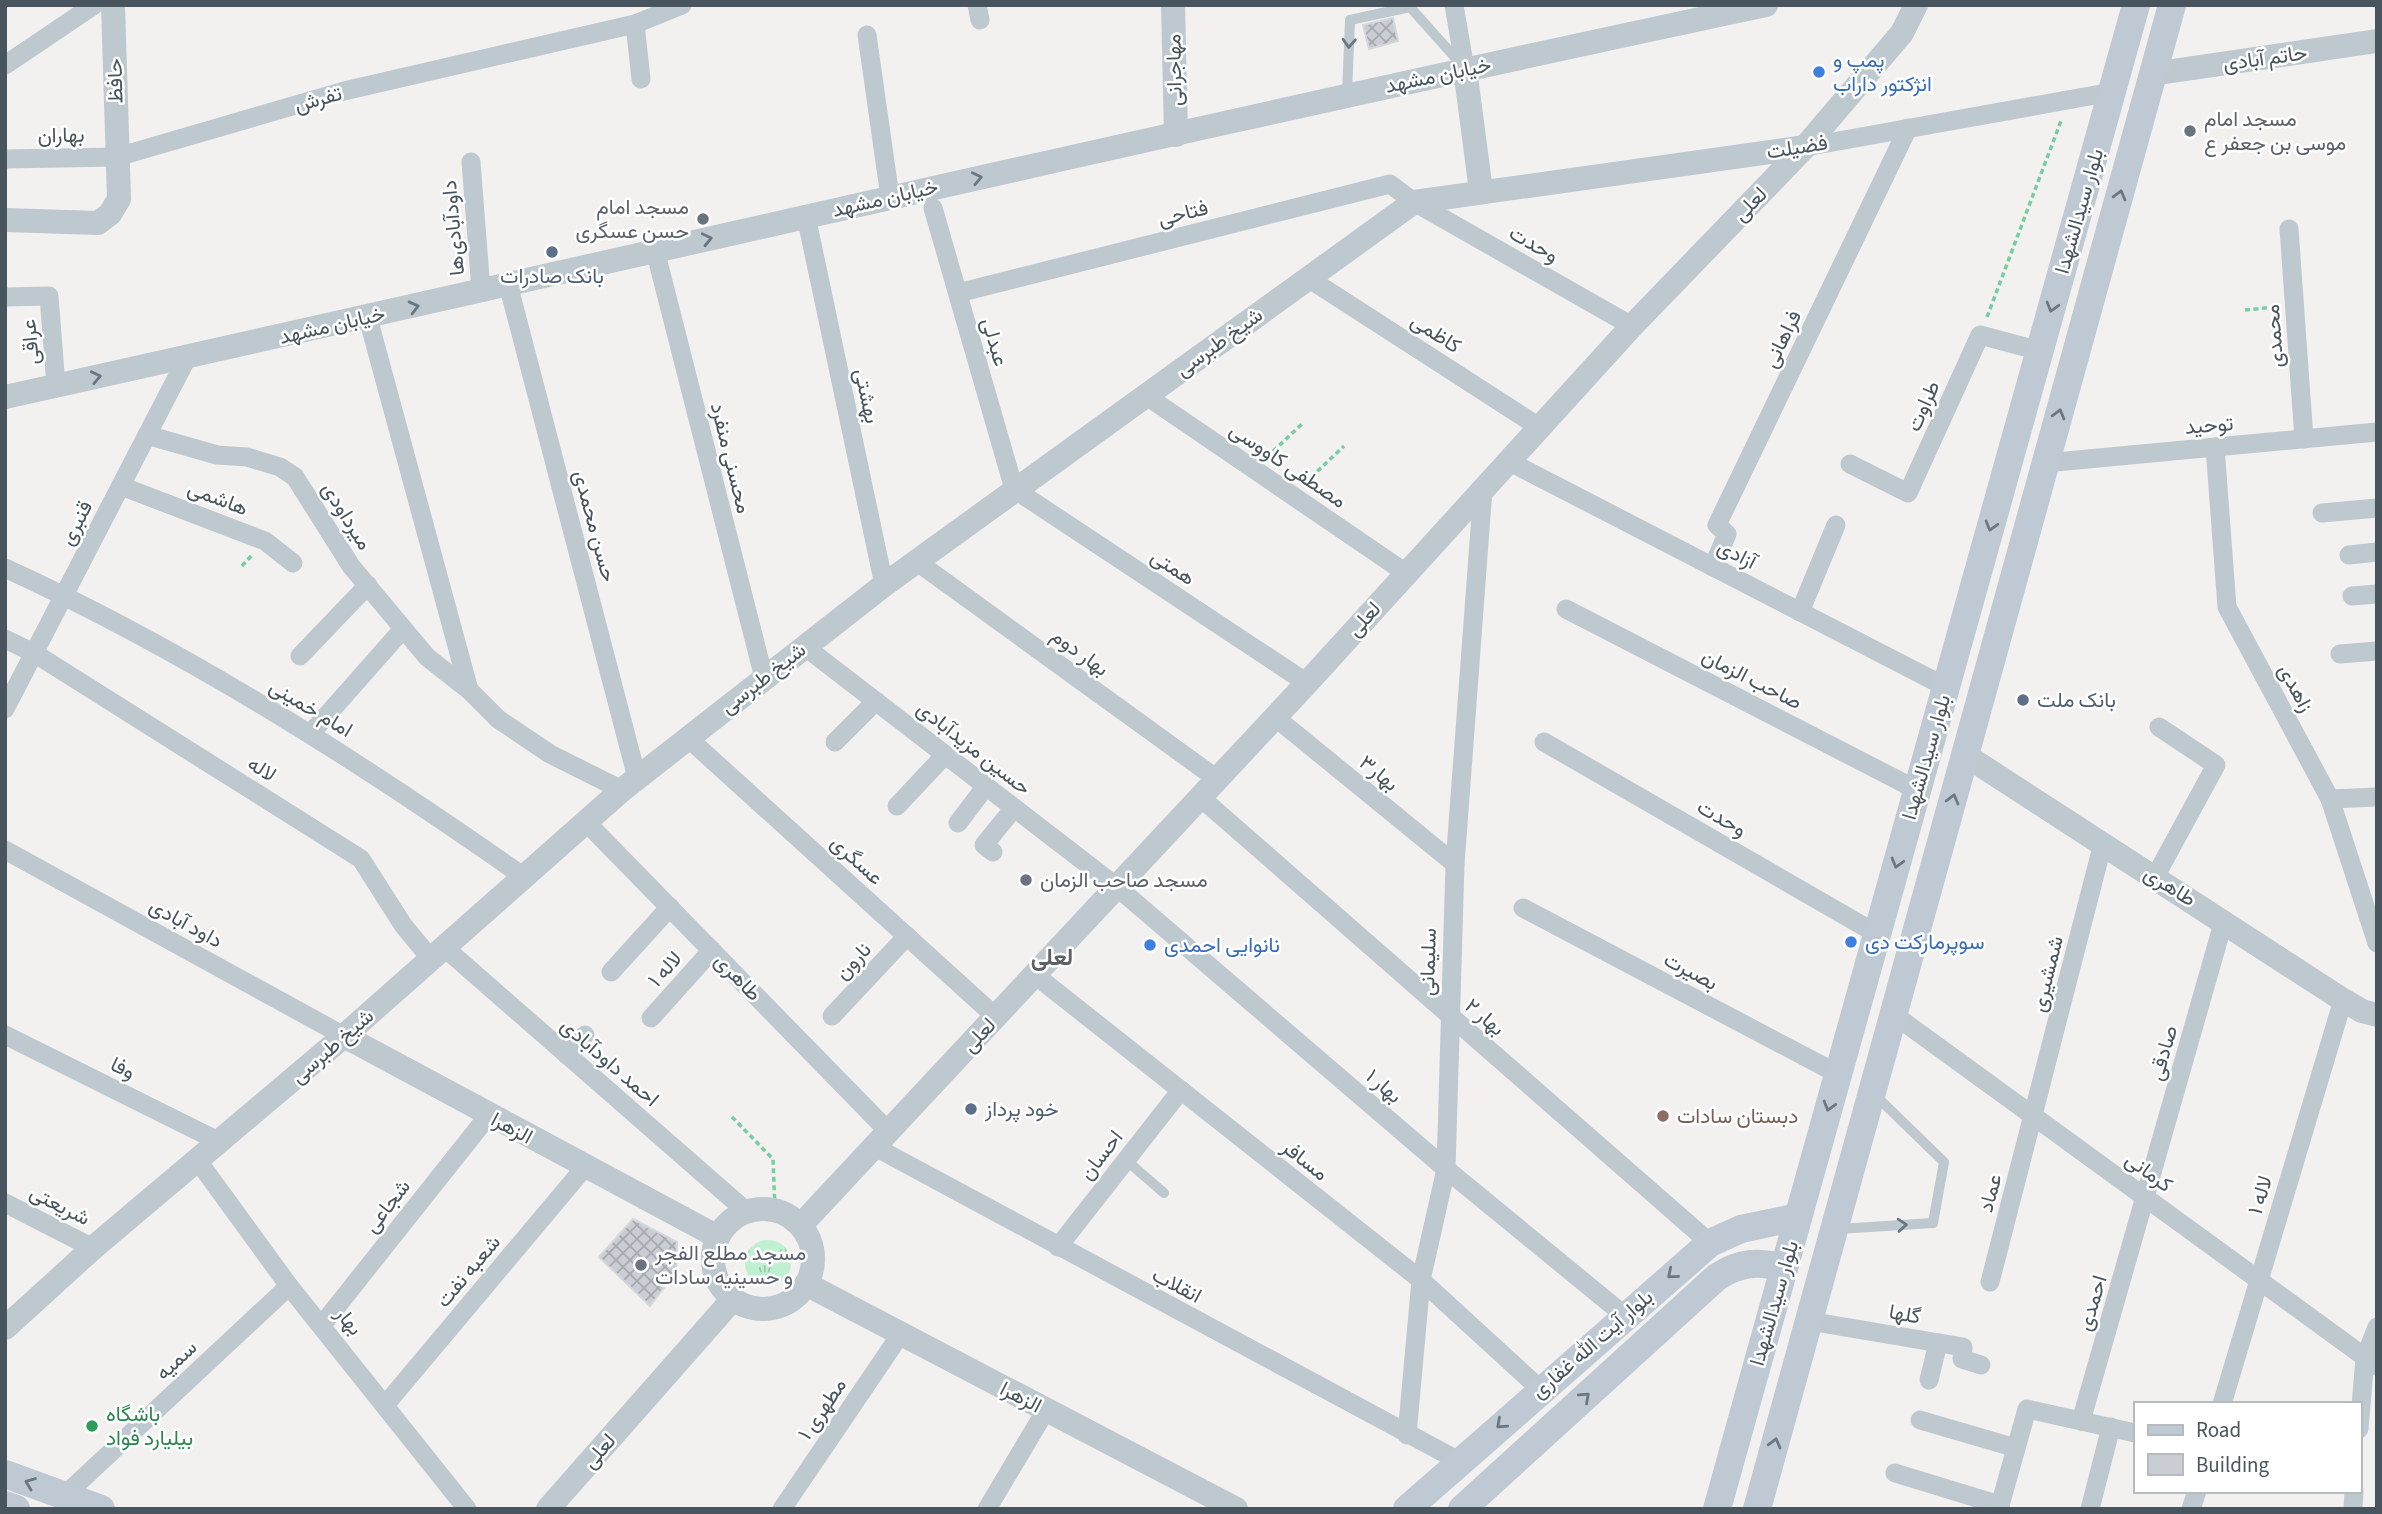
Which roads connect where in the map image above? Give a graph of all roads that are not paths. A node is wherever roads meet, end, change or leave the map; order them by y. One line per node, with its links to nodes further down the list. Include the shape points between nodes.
1 (94, 5): 13 (street)
2 (113, 5): 22 (street, حافظ)
3 (682, 5): 10 (street, تفرش)
4 (1173, 5): 20 (street, مهاجرانی)
5 (1454, 5): 14 (street)
6 (1766, 5): 14 (street, خیابان مشهد)
7 (1916, 5): 21 (street, لعلی, via 1902,33)
8 (2136, 5): 17 (main road, بلوار سیدالشهدا)
9 (2172, 5): 15 (main road, بلوار سیدالشهدا)
10 (635, 24): 16 (street); 22 (street, تفرش, via 344,92)
11 (867, 35): 26 (street)
12 (2377, 41): 15 (street, حاتم آبادی)
13 (5, 65)
14 (1465, 69): 18 (street, خیابان مشهد); 18 (lane, one-way to 18, via 1410,7 1350,20); 25 (street)
15 (2152, 74): 51 (main road, بلوار سیدالشهدا, one-way to 15)
16 (641, 79)
17 (2112, 92): 19 (street, فضیلت); 40 (main road, بلوار سیدالشهدا, one-way to 40)
18 (1347, 94): 20 (street, خیابان مشهد)
19 (1908, 128): 21 (street, فضیلت); 63 (street, فراهانی, via 1717,525 1727,534)
20 (1176, 135): 26 (street, خیابان مشهد, one-way to 20)
21 (1805, 147): 25 (street, فضیلت); 39 (street, لعلی)
22 (117, 157): 23 (street, بهاران); 30 (street, via 119,199 98,223)
23 (5, 159)
24 (471, 162): 35 (street, داودآبادی‌ها)
25 (1481, 191): 27 (street, شیخ طبرسی)
26 (890, 197): 29 (street, خیابان مشهد)
27 (1414, 202): 33 (street, شیخ طبرسی); 36 (street, فتاحی, via 1391,184); 39 (street, وحدت)
28 (933, 208): 36 (street, عبدلی)
29 (806, 216): 32 (street, خیابان مشهد, one-way to 29); 67 (street, بهشتی)
30 (5, 220)
31 (2289, 229): 48 (street, محمدی)
32 (655, 250): 34 (street, خیابان مشهد); 80 (street, محسنی منفرد)
33 (1308, 278): 43 (street, شیخ طبرسی); 45 (street, کاظمی)
34 (508, 284): 35 (street, خیابان مشهد); 94 (street, حسن محمدی)
35 (481, 290): 38 (street, خیابان مشهد, one-way to 35)
36 (958, 293): 54 (street, عبدلی)
37 (5, 298): 42 (street, عراقی, via 49,296)
38 (368, 318): 41 (street, خیابان مشهد); 83 (street, میرداودی)
39 (1632, 326): 45 (street, لعلی)
40 (2040, 351): 52 (street, طراوت, via 1980,335 1908,493); 82 (main road, بلوار سیدالشهدا, one-way to 82)
41 (187, 358): 42 (street, خیابان مشهد, one-way to 41); 47 (street, قنبری)
42 (56, 386): 44 (street, خیابان مشهد)
43 (1145, 395): 54 (street, شیخ طبرسی); 65 (street, مصطفی کاووسی)
44 (5, 397)
45 (1539, 427): 50 (street, لعلی)
46 (2377, 432): 48 (street, توحید)
47 (147, 435): 53 (street, قنبری); 66 (street, میرداودی, via 280,467 306,491 351,566)
48 (2304, 439): 49 (street, توحید)
49 (2215, 447): 51 (street, توحید); 99 (street, زاهدی, via 2227,607)
50 (1508, 461): 55 (street, لعلی); 63 (street, آزادی)
51 (2045, 463): 93 (main road, بلوار سیدالشهدا)
52 (1850, 464)
53 (121, 486): 62 (street, هاشمی, via 265,541); 69 (street, قنبری)
54 (1014, 489): 61 (street, شیخ طبرسی); 81 (street, همتی)
55 (1483, 489): 65 (street, لعلی); 107 (street, سلیمانی)
56 (2377, 508): 57 (street)
57 (2322, 513)
58 (1836, 525): 72 (street)
59 (2377, 552): 60 (street)
60 (2349, 555)
61 (916, 561): 67 (street, شیخ طبرسی); 96 (street, بهار دوم)
62 (293, 563)
63 (1713, 567): 72 (street, آزادی)
64 (5, 568): 69 (street, امام خمینی)
65 (1406, 573): 81 (street, لعلی)
66 (368, 584): 73 (street, میرداودی); 79 (street)
67 (884, 584): 75 (street, شیخ طبرسی)
68 (2377, 594): 70 (street)
69 (64, 595): 77 (street, قنبری); 88 (street, امام خمینی)
70 (2352, 596)
71 (1566, 609): 97 (street, صاحب الزمان)
72 (1800, 612): 82 (street, آزادی)
73 (403, 629): 83 (street, میرداودی, via 427,657); 88 (street)
74 (5, 639): 77 (street, لاله)
75 (804, 646): 80 (street, شیخ طبرسی); 84 (street, حسین مزیدآبادی)
76 (2377, 652): 78 (street)
77 (34, 653): 85 (street, قنبری); 118 (street, لاله, via 361,859 403,925)
78 (2340, 654)
79 (300, 656)
80 (764, 678): 89 (street, شیخ طبرسی)
81 (1307, 683): 86 (street, لعلی)
82 (1946, 687): 97 (main road, بلوار سیدالشهدا)
83 (469, 690): 94 (street, میرداودی, via 498,719 550,754)
84 (876, 701): 90 (street); 92 (street, حسین مزیدآبادی)
85 (5, 709)
86 (1275, 717): 96 (street, لعلی); 107 (street, بهار۳)
87 (2159, 727): 109 (street, via 2216,765)
88 (312, 732): 108 (street, امام خمینی)
89 (688, 738): 94 (street, شیخ طبرسی); 115 (street, عسگری)
90 (835, 742)
91 (1544, 742): 114 (street, وحدت)
92 (945, 755): 95 (street, حسین مزیدآبادی); 100 (street)
93 (1965, 755): 104 (street, طاهری); 122 (main road, بلوار سیدالشهدا, one-way to 93)
94 (630, 784): 102 (street, شیخ طبرسی)
95 (986, 786): 101 (street, حسین مزیدآبادی); 103 (street)
96 (1208, 788): 110 (street, لعلی); 123 (street, بهار ۲)
97 (1917, 790): 114 (main road, بلوار سیدالشهدا, one-way to 114)
98 (2377, 797): 99 (street)
99 (2330, 799): 116 (street, زاهدی)
100 (897, 806)
101 (1014, 808): 106 (street, via 984,845); 110 (street, حسین مزیدآبادی)
102 (586, 821): 108 (street, شیخ طبرسی); 111 (street, طاهری)
103 (958, 823)
104 (2103, 844): 109 (street, طاهری); 136 (street, شمشیری)
105 (5, 850): 130 (street, داود آبادی)
106 (993, 852)
107 (1455, 864): 123 (street, سلیمانی)
108 (524, 877): 118 (street, شیخ طبرسی)
109 (2155, 877): 113 (street, طاهری)
110 (1117, 887): 120 (street, لعلی); 142 (street, بهار ۱)
111 (670, 907): 117 (street, طاهری); 119 (street)
112 (1523, 908): 132 (street, بصیرت)
113 (2224, 920): 121 (street, طاهری); 144 (street, صادقی)
114 (1877, 934): 132 (main road, بلوار سیدالشهدا)
115 (907, 936): 125 (street, نارون); 126 (street, عسگری)
116 (2377, 943)
117 (712, 950): 127 (street, لاله ۱); 137 (street, طاهری)
118 (438, 953): 130 (street, شیخ طبرسی); 131 (street, احمد داودآبادی)
119 (611, 972)
120 (1035, 975): 126 (street, لعلی); 133 (street, مسافر)
121 (2343, 1000): 124 (street, طاهری); 156 (street, لاله ۱)
122 (1893, 1014): 134 (main road, بلوار سیدالشهدا); 136 (street, کرمانی)
123 (1449, 1015): 142 (street, سلیمانی); 151 (street, بهار ۲)
124 (2377, 1015)
125 (832, 1016)
126 (996, 1017): 137 (street, لعلی)
127 (651, 1018)
128 (5, 1035): 138 (street, وفا)
129 (585, 1035): 131 (street)
130 (344, 1036): 135 (street, الزهرا); 138 (street, شیخ طبرسی)
131 (567, 1055): 146 (street, احمد داودآبادی)
132 (1838, 1074): 134 (main road); 147 (main road, بلوار سیدالشهدا, one-way to 147)
133 (1181, 1090): 139 (street, احسان); 155 (street, مسافر)
134 (1872, 1092): 149 (main road, بلوار سیدالشهدا); 149 (lane, one-way to 134, via 1933,1223 1944,1162)
135 (488, 1116): 141 (street, الزهرا); 163 (street, شجاعی)
136 (2034, 1116): 144 (street, کرمانی); 157 (street, عماد)
137 (882, 1139): 148 (street, لعلی); 152 (street, انقلاب)
138 (220, 1142): 140 (street, شیخ طبرسی)
139 (1126, 1160): 143 (lane); 152 (street, احسان)
140 (198, 1161): 153 (street, شیخ طبرسی); 159 (street, بهار)
141 (585, 1167): 150 (street, الزهرا); 174 (street, شعبه نفت)
142 (1446, 1169): 155 (street, سلیمانی); 161 (street, بهار ۱)
143 (1164, 1193)
144 (2147, 1199): 156 (street, کرمانی); 178 (street, احمدی)
145 (5, 1203): 153 (street, شریعتی)
146 (746, 1211): 148 (street, via 775,1210); 150 (street, via 729,1222)
147 (1798, 1217): 151 (main road, بلوار آیت الله غفاری, via 1741,1229); 154 (main road, بلوار سیدالشهدا)
148 (801, 1225): 158 (street, via 812,1248)
149 (1834, 1230): 162 (main road, بلوار سیدالشهدا)
150 (718, 1237): 160 (street, via 713,1266)
151 (1710, 1242): 161 (main road, بلوار آیت الله غفاری, one-way to 161)
152 (1058, 1247): 181 (street, انقلاب)
153 (93, 1248): 165 (street, شیخ طبرسی)
154 (1784, 1268): 167 (main road, بلوار آیت الله غفاری, via 1750,1263 1732,1268); 199 (main road, بلوار سیدالشهدا)
155 (1421, 1280): 172 (street, مسافر); 181 (street, سلیمانی)
156 (2258, 1280): 169 (street, کرمانی); 173 (street, لاله ۱)
157 (1990, 1282)
158 (806, 1284): 160 (street, via 798,1296 773,1308 759,1309); 166 (street, الزهرا)
159 (289, 1286): 163 (street, بهار); 186 (street, سمیه)
160 (733, 1299): 193 (street, لعلی)
161 (1624, 1315): 167 (main road); 172 (main road, بلوار آیت الله غفاری)
162 (1809, 1321): 168 (street, گلها); 200 (main road, بلوار سیدالشهدا, one-way to 162)
163 (322, 1325): 174 (street, بهار)
164 (2377, 1327): 169 (street)
165 (5, 1328)
166 (900, 1335): 175 (street, الزهرا); 194 (street, مطهری ۱)
167 (1646, 1341): 198 (main road, بلوار آیت الله غفاری, one-way to 167)
168 (1938, 1343): 170 (street, گلها, via 1963,1347 1962,1359); 171 (street)
169 (2371, 1362): 176 (street)
170 (1981, 1365)
171 (1929, 1380)
172 (1540, 1388): 183 (main road, بلوار آیت الله غفاری, one-way to 183)
173 (2223, 1402)
174 (386, 1404): 192 (street, بهار)
175 (1045, 1410): 187 (street, الزهرا); 195 (street)
176 (2361, 1418)
177 (1920, 1420): 182 (street)
178 (2081, 1421): 179 (street); 182 (street, via 2027,1409)
179 (2111, 1427): 180 (street); 201 (street)
180 (2134, 1433)
181 (1407, 1435): 183 (street, انقلاب)
182 (2016, 1448): 189 (street)
183 (1459, 1461): 197 (main road, بلوار آیت الله غفاری)
184 (1895, 1473): 189 (street)
185 (5, 1474): 186 (main road, one-way to 185)
186 (64, 1496): 191 (main road)
187 (1201, 1502): 196 (street, الزهرا)
188 (5, 1505): 190 (main road)
189 (1999, 1507)
190 (16, 1509)
191 (101, 1509)
192 (467, 1509)
193 (548, 1509)
194 (782, 1509)
195 (987, 1509)
196 (1236, 1509)
197 (1407, 1509)
198 (1462, 1509)
199 (1717, 1509)
200 (1757, 1509)
201 (2090, 1509)

